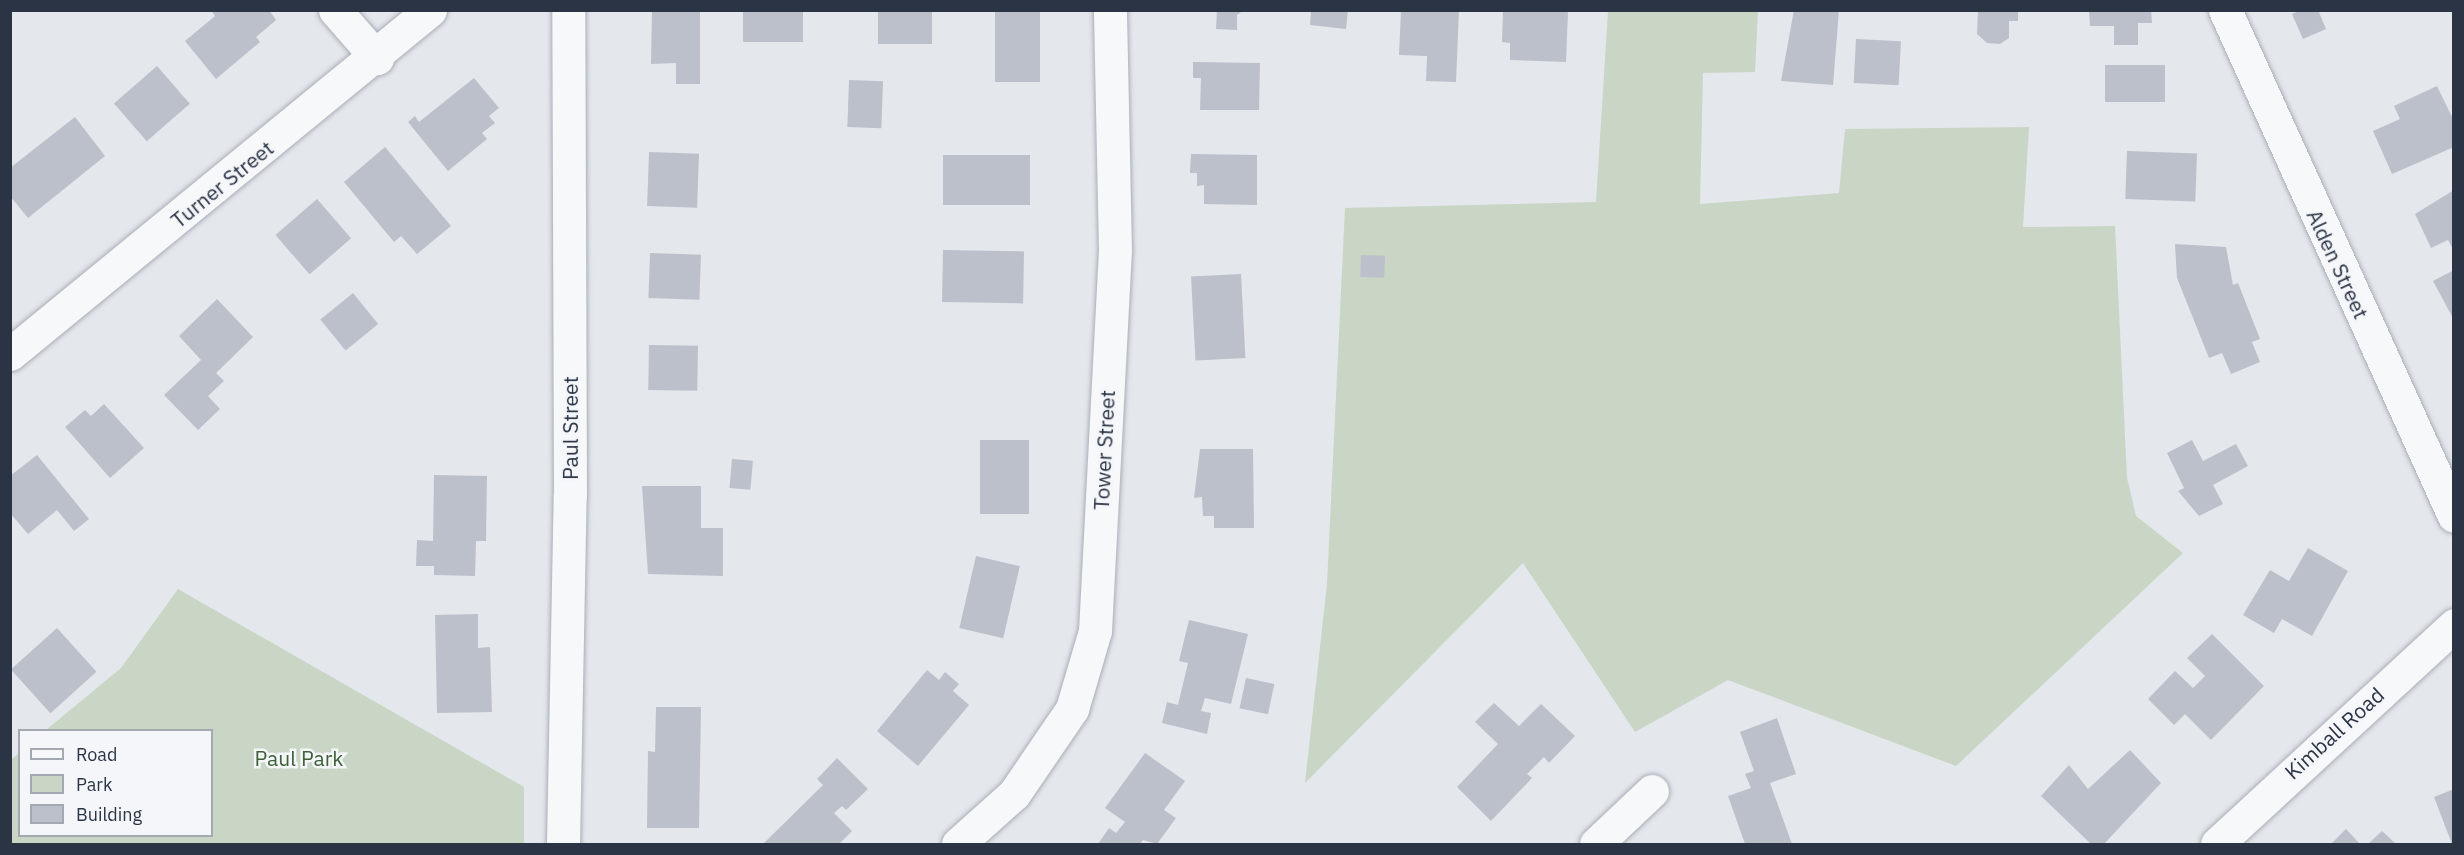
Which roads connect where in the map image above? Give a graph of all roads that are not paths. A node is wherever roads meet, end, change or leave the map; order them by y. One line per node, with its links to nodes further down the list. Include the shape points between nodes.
1 (335, 10): 6 (street)
2 (430, 10): 6 (street, Turner Street)
3 (568, 10): 11 (street, Paul Street, via 570,495)
4 (1110, 10): 12 (street, Tower Street, via 1114,251 1095,631 1072,709 1014,794)
5 (2225, 10): 8 (street, Alden Street)
6 (377, 58): 7 (street, Turner Street)
7 (10, 354)
8 (2454, 516)
9 (2454, 625): 14 (street, Kimball Road)
10 (1652, 790): 13 (street)
11 (563, 844)
12 (958, 844)
13 (1596, 844)
14 (2217, 844)

